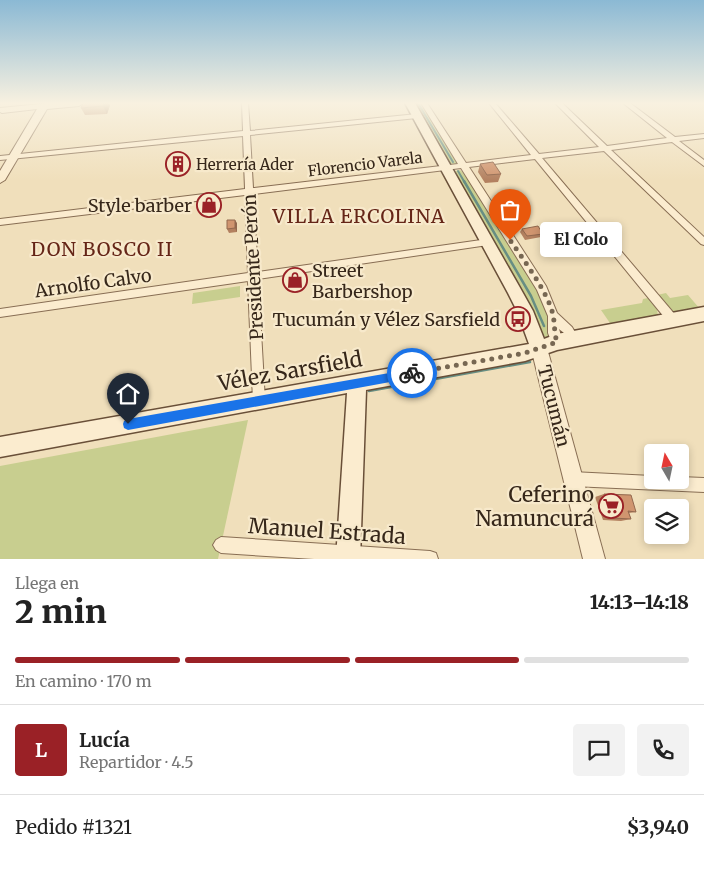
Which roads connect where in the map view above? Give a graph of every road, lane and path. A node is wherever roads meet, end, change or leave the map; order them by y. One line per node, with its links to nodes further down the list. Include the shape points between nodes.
1 (30, 129): 12 (street)
2 (278, 129): 8 (street)
3 (424, 129): 17 (main road, Tucumán)
4 (441, 129): 16 (street, Tucumán)
5 (513, 129): 13 (street)
6 (585, 129): 11 (street)
7 (659, 129): 10 (street)
8 (247, 132): 12 (street); 19 (street, Presidente Perón)
9 (704, 136): 10 (street, Florencio Varela)
10 (673, 140): 11 (street, Florencio Varela); 15 (street)
11 (605, 148): 13 (street, Florencio Varela); 22 (street)
12 (14, 156): 14 (street); 18 (street)
13 (536, 157): 16 (street, Florencio Varela); 27 (street)
14 (0, 158)
15 (704, 164)
16 (464, 166): 17 (street, Florencio Varela); 26 (street, Tucumán, via 542,289)
17 (446, 168): 19 (street, Florencio Varela); 21 (main road, Tucumán)
18 (0, 180)
19 (250, 192): 20 (street, Florencio Varela); 23 (street, Presidente Perón)
20 (0, 222)
21 (488, 242): 23 (street, Arnolfo Calvo); 29 (main road, Tucumán, via 525,310)
22 (704, 242)
23 (254, 276): 24 (street, Arnolfo Calvo); 31 (street, Presidente Perón)
24 (0, 313)
25 (704, 314): 27 (main road, Vélez Sarsfield)
26 (554, 316): 28 (street, Tucumán, via 554,333); 28 (street, Tucumán, via 568,330)
27 (673, 320): 28 (main road, Vélez Sarsfield)
28 (565, 341): 29 (main road, Vélez Sarsfield)
29 (539, 348): 30 (main road, Vélez Sarsfield); 33 (street, Tucumán)
30 (357, 383): 31 (main road, Vélez Sarsfield); 36 (main road)
31 (260, 401): 32 (main road, Vélez Sarsfield)
32 (0, 447)
33 (572, 479): 34 (street); 38 (street, Tucumán)
34 (704, 485)
35 (221, 545): 36 (street, Manuel Estrada)
36 (349, 556): 37 (street, Manuel Estrada)
37 (430, 559)
38 (594, 559)

